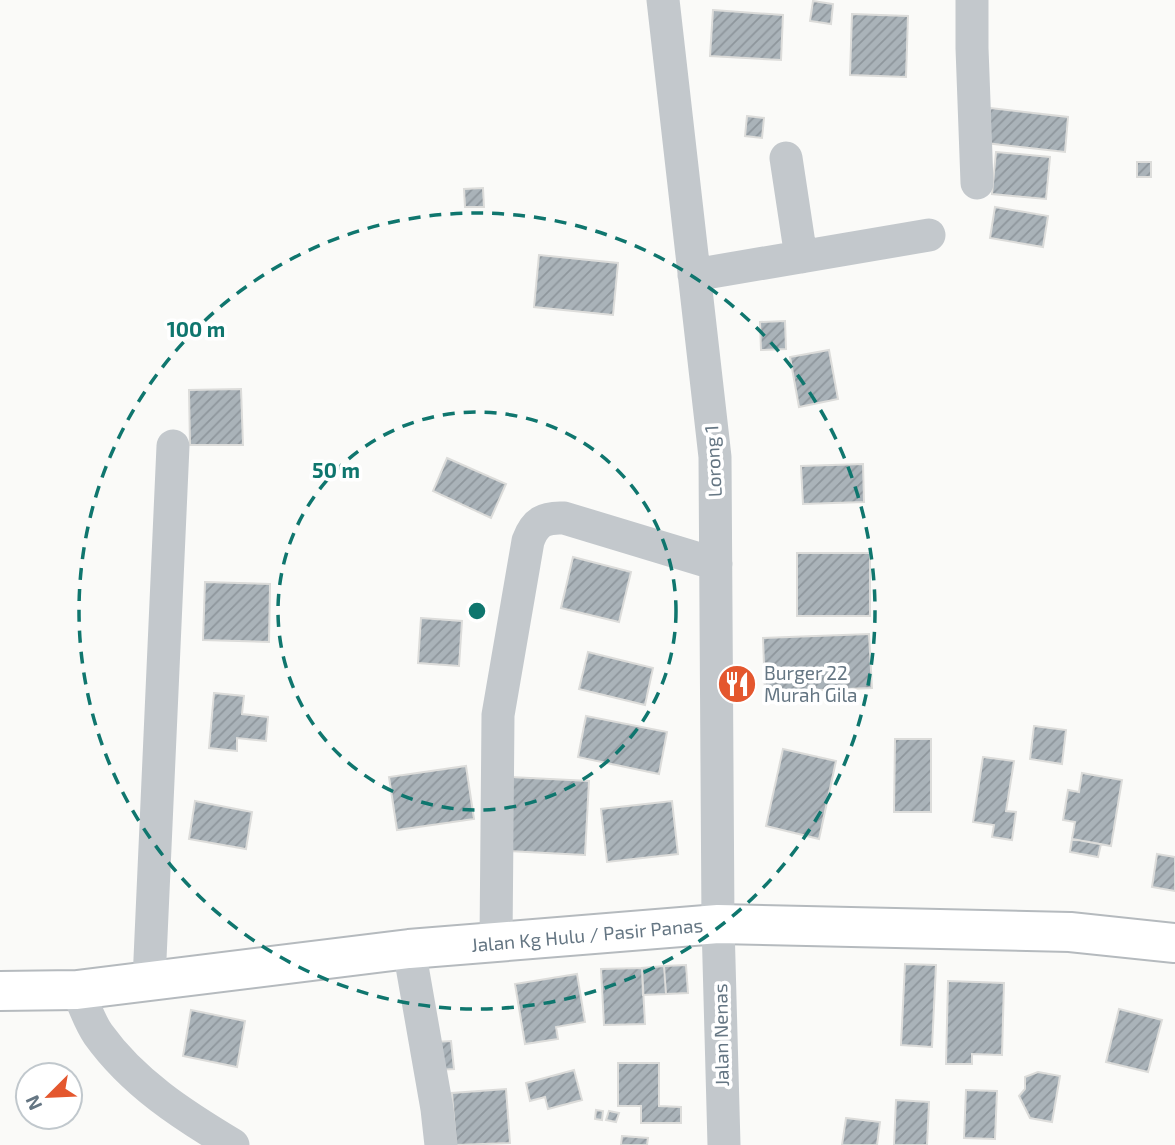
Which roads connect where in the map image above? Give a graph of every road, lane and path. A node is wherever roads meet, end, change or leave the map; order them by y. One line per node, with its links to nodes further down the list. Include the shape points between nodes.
1 (663, 0): 7 (street, Lorong 1)
2 (972, 0): 4 (street)
3 (786, 158): 6 (street)
4 (977, 183)
5 (929, 235): 6 (street)
6 (801, 257): 7 (street)
7 (694, 275): 9 (street, Lorong 1, via 715,457)
8 (173, 446): 14 (street)
9 (716, 564): 10 (street, Lorong 1); 11 (street, via 564,518 550,517 532,529 498,715)
10 (718, 924): 11 (main road, Jalan Kg Hulu / Pasir Panas); 12 (main road, Jalan Kg Hulu / Pasir Panas, via 1070,932); 19 (street, Jalan Nenas)
11 (496, 942): 13 (main road, Jalan Kg Hulu / Pasir Panas)
12 (1175, 943)
13 (409, 949): 14 (main road, Jalan Kg Hulu / Pasir Panas); 18 (street)
14 (149, 981): 15 (main road, Jalan Kg Hulu / Pasir Panas)
15 (77, 990): 16 (main road, Jalan Kg Hulu / Pasir Panas); 17 (street, via 96,1032 130,1070 165,1101)
16 (0, 991)
17 (233, 1145)
18 (441, 1145)
19 (724, 1145)

